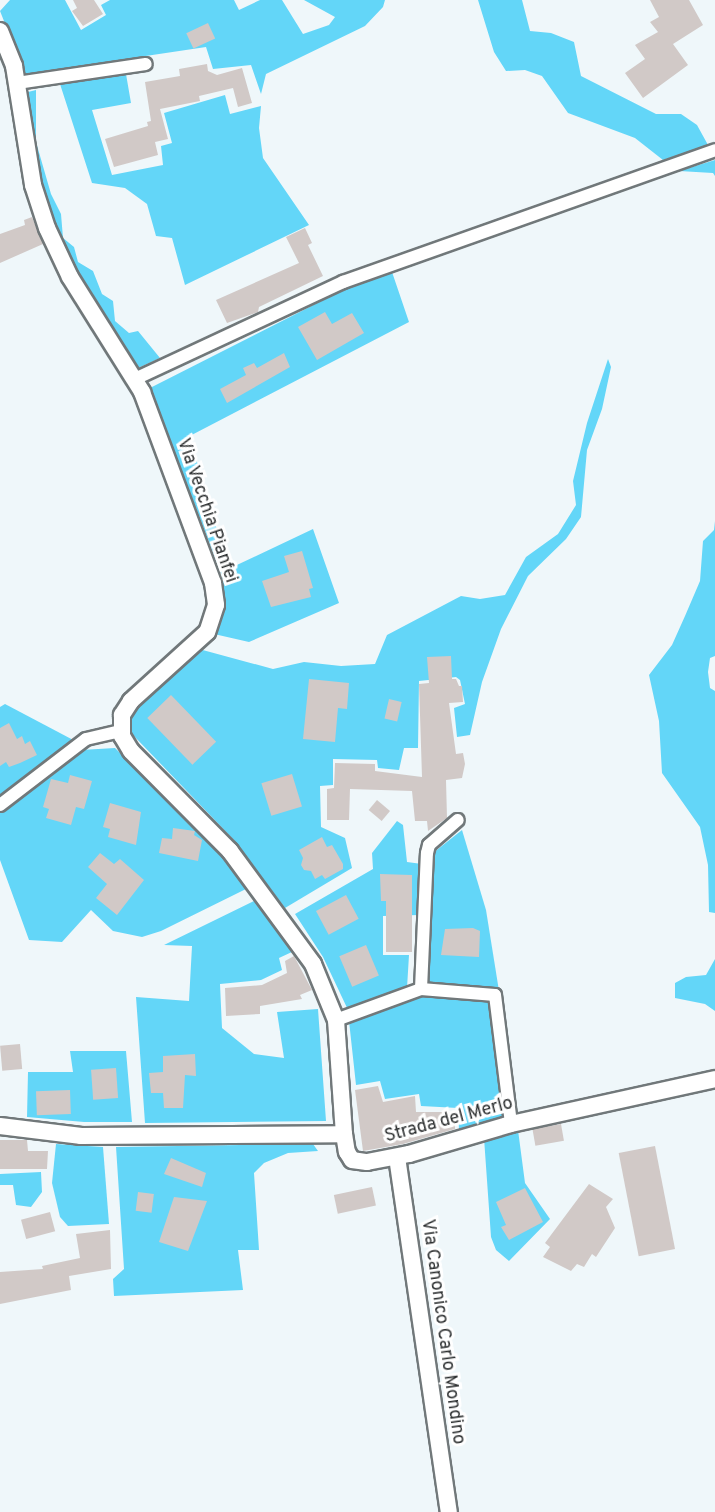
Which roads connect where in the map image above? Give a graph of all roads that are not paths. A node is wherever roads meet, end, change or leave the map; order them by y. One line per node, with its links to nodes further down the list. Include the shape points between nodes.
1 (0, 31): 3 (street, Via Vecchia Pianfei)
2 (146, 64): 3 (street)
3 (17, 83): 5 (street, Via Vecchia Pianfei, via 33,185 47,228 83,299)
4 (715, 150): 5 (street, via 343,282)
5 (135, 379): 6 (street, Via Vecchia Pianfei, via 208,565 216,605 202,639 131,701 122,715)
6 (121, 731): 7 (street, via 86,739); 10 (street, via 131,751 218,837 260,889 307,954)
7 (0, 805)
8 (458, 820): 9 (street, via 429,845)
9 (421, 989): 10 (street); 12 (street, via 495,995)
10 (336, 1020): 14 (street)
11 (715, 1079): 12 (street, Strada del Merlo)
12 (512, 1124): 15 (street, Strada del Merlo)
13 (0, 1126): 14 (street, via 81,1136)
14 (344, 1134): 15 (street, Strada del Merlo, via 352,1160)
15 (397, 1157): 16 (street, Via Canonico Carlo Mondino)
16 (449, 1512)

